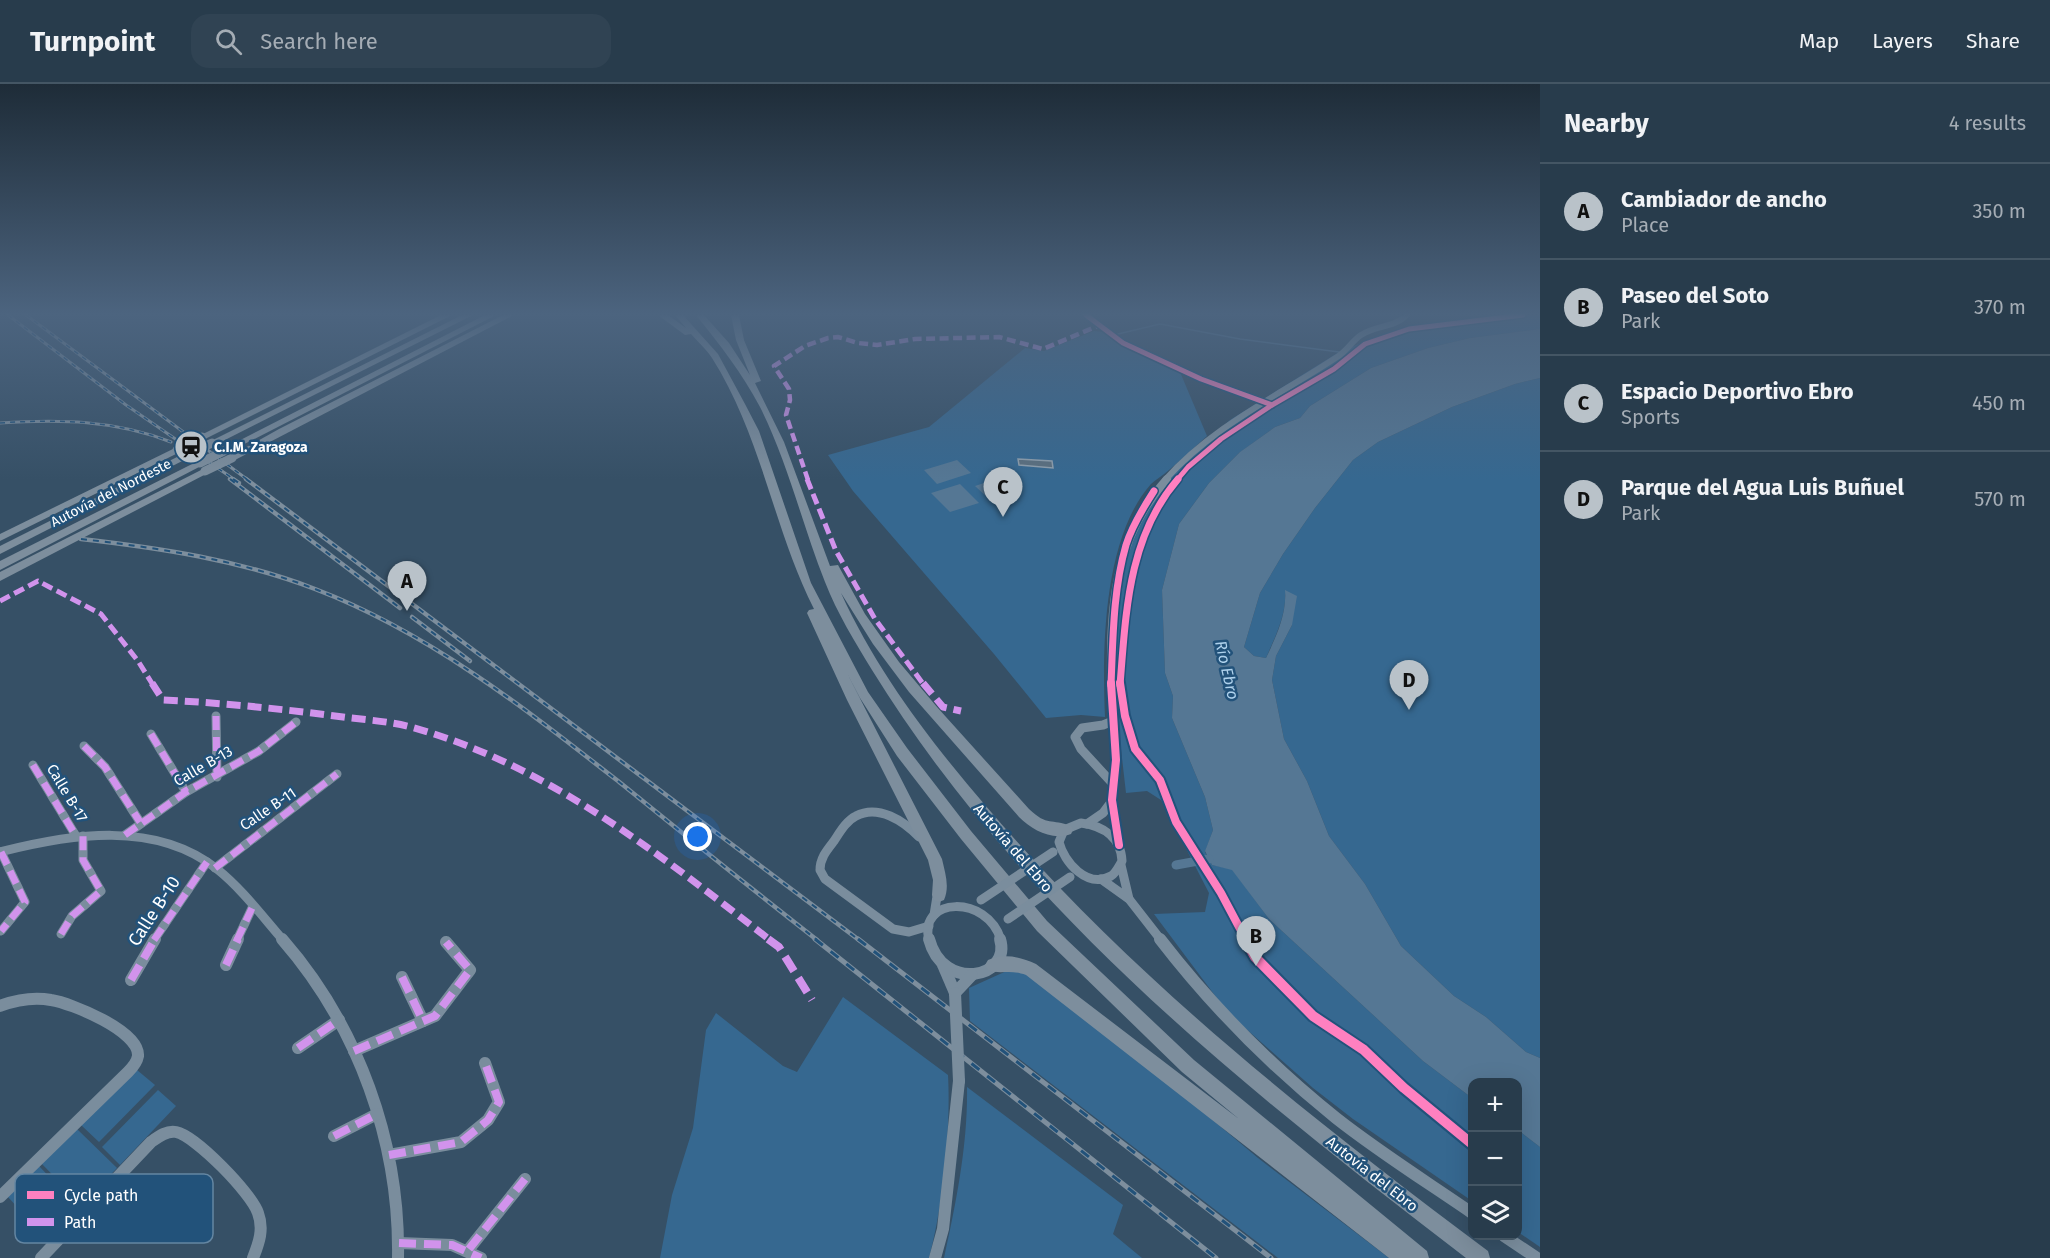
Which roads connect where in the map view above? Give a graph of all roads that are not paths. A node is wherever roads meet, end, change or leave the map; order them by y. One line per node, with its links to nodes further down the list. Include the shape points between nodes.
1 (339, 370): 13 (highway)
2 (343, 370): 13 (highway)
3 (358, 370): 22 (highway, Autovía del Nordeste, bridge)
4 (387, 370): 17 (highway)
5 (392, 370): 16 (highway)
6 (403, 370): 16 (highway)
7 (720, 370): 14 (highway)
8 (722, 370): 14 (highway, Autovía del Ebro)
9 (743, 370): 18 (highway, Autovía del Ebro)
10 (752, 370): 18 (highway, via 778,424)
11 (1181, 370): 15 (street)
12 (1317, 370): 15 (street)
13 (327, 376): 21 (highway, bridge)
14 (727, 378): 25 (highway, Autovía del Ebro, via 754,431)
15 (1266, 402): 27 (street, via 1210,439 1154,491 1137,519 1126,546 1115,607)
16 (275, 435): 17 (highway)
17 (228, 454): 19 (highway, bridge)
18 (791, 465): 20 (highway, Autovía del Ebro)
19 (202, 467): 23 (highway, Autovía del Nordeste); 24 (highway)
20 (801, 495): 41 (highway, via 842,585 904,677 1023,812 1038,825); 94 (highway, Autovía del Ebro, via 833,587 889,688 988,820 1063,906 1202,1037 1351,1160)
21 (0, 538)
22 (0, 550)
23 (0, 566)
24 (0, 577)
25 (806, 583): 51 (highway, via 816,623 935,859); 93 (highway, Autovía del Ebro, via 864,695 902,752 1042,926 1188,1066)
26 (216, 716): 35 (street)
27 (1113, 721): 29 (street); 31 (street)
28 (296, 723): 35 (street, Calle B-13)
29 (1096, 726): 31 (street); 36 (street, via 1082,727 1076,733 1076,741)
30 (151, 734): 37 (street)
31 (1115, 741): 36 (street)
32 (84, 746): 39 (street, via 105,767)
33 (33, 765): 43 (street, Calle B-17)
34 (337, 774): 47 (street, Calle B-11, via 312,797)
35 (217, 777): 37 (street, Calle B-13)
36 (1114, 785): 38 (street)
37 (186, 792): 39 (street, Calle B-13)
38 (1112, 800): 40 (street); 44 (street)
39 (140, 822): 42 (street, Calle B-13)
40 (1088, 824): 41 (street); 44 (street, via 1106,830)
41 (1066, 830): 45 (street)
42 (125, 835): 43 (street); 47 (street, via 184,849)
43 (79, 836): 46 (street); 58 (street, via 83,860 101,891 63,926)
44 (1119, 845): 48 (street)
45 (1056, 848): 49 (street); 53 (street, bridge, via 981,900)
46 (0, 852): 57 (street, via 25,902)
47 (211, 865): 54 (street, via 230,879); 66 (street, Calle B-10, via 162,927)
48 (1121, 865): 50 (street, via 1114,874); 52 (street)
49 (1075, 875): 50 (street); 59 (street, bridge, via 1008,919)
50 (1101, 879): 52 (street)
51 (939, 895): 55 (street); 56 (street, via 933,866 918,836 908,825 889,816 867,813 855,817 820,861 825,879 893,929 909,932)
52 (1129, 899): 82 (street, via 1179,964 1254,1047 1337,1119)
53 (965, 905): 55 (street, via 948,906); 59 (street, via 986,915)
54 (253, 906): 61 (street); 69 (street, via 322,990)
55 (934, 915): 56 (street)
56 (929, 926): 62 (street, via 931,951)
57 (1, 931)
58 (61, 934)
59 (999, 934): 63 (street, via 1000,951)
60 (446, 942): 70 (street, via 470,970 435,1016)
61 (226, 965)
62 (942, 965): 64 (street); 67 (street)
63 (993, 965): 64 (street); 92 (highway, via 1014,963 1031,969)
64 (972, 975): 67 (street)
65 (402, 977): 70 (street)
66 (131, 980)
67 (955, 993): 91 (street, bridge, via 959,1081 942,1229)
68 (0, 1006): 77 (street, via 23,1000 61,1002 125,1033 138,1053 126,1074)
69 (339, 1020): 71 (street); 72 (street)
70 (423, 1021): 72 (street)
71 (298, 1048)
72 (354, 1051): 74 (street)
73 (484, 1063): 76 (street, via 499,1102 488,1120 461,1142)
74 (377, 1114): 75 (street); 76 (street)
75 (334, 1136)
76 (389, 1155): 85 (street)
77 (24, 1174)
78 (121, 1174): 88 (street, via 166,1133 186,1136 236,1179 249,1196 263,1227)
79 (525, 1179): 86 (street)
80 (15, 1182): 81 (street)
81 (0, 1197)
82 (1468, 1210)
83 (1510, 1240): 95 (street)
84 (55, 1243): 87 (street)
85 (399, 1243): 86 (street, via 436,1242); 89 (street)
86 (469, 1249): 90 (street)
87 (41, 1258)
88 (253, 1258)
89 (398, 1258)
90 (481, 1258)
91 (935, 1258)
92 (1404, 1258)
93 (1420, 1258)
94 (1481, 1258)
95 (1536, 1258)

